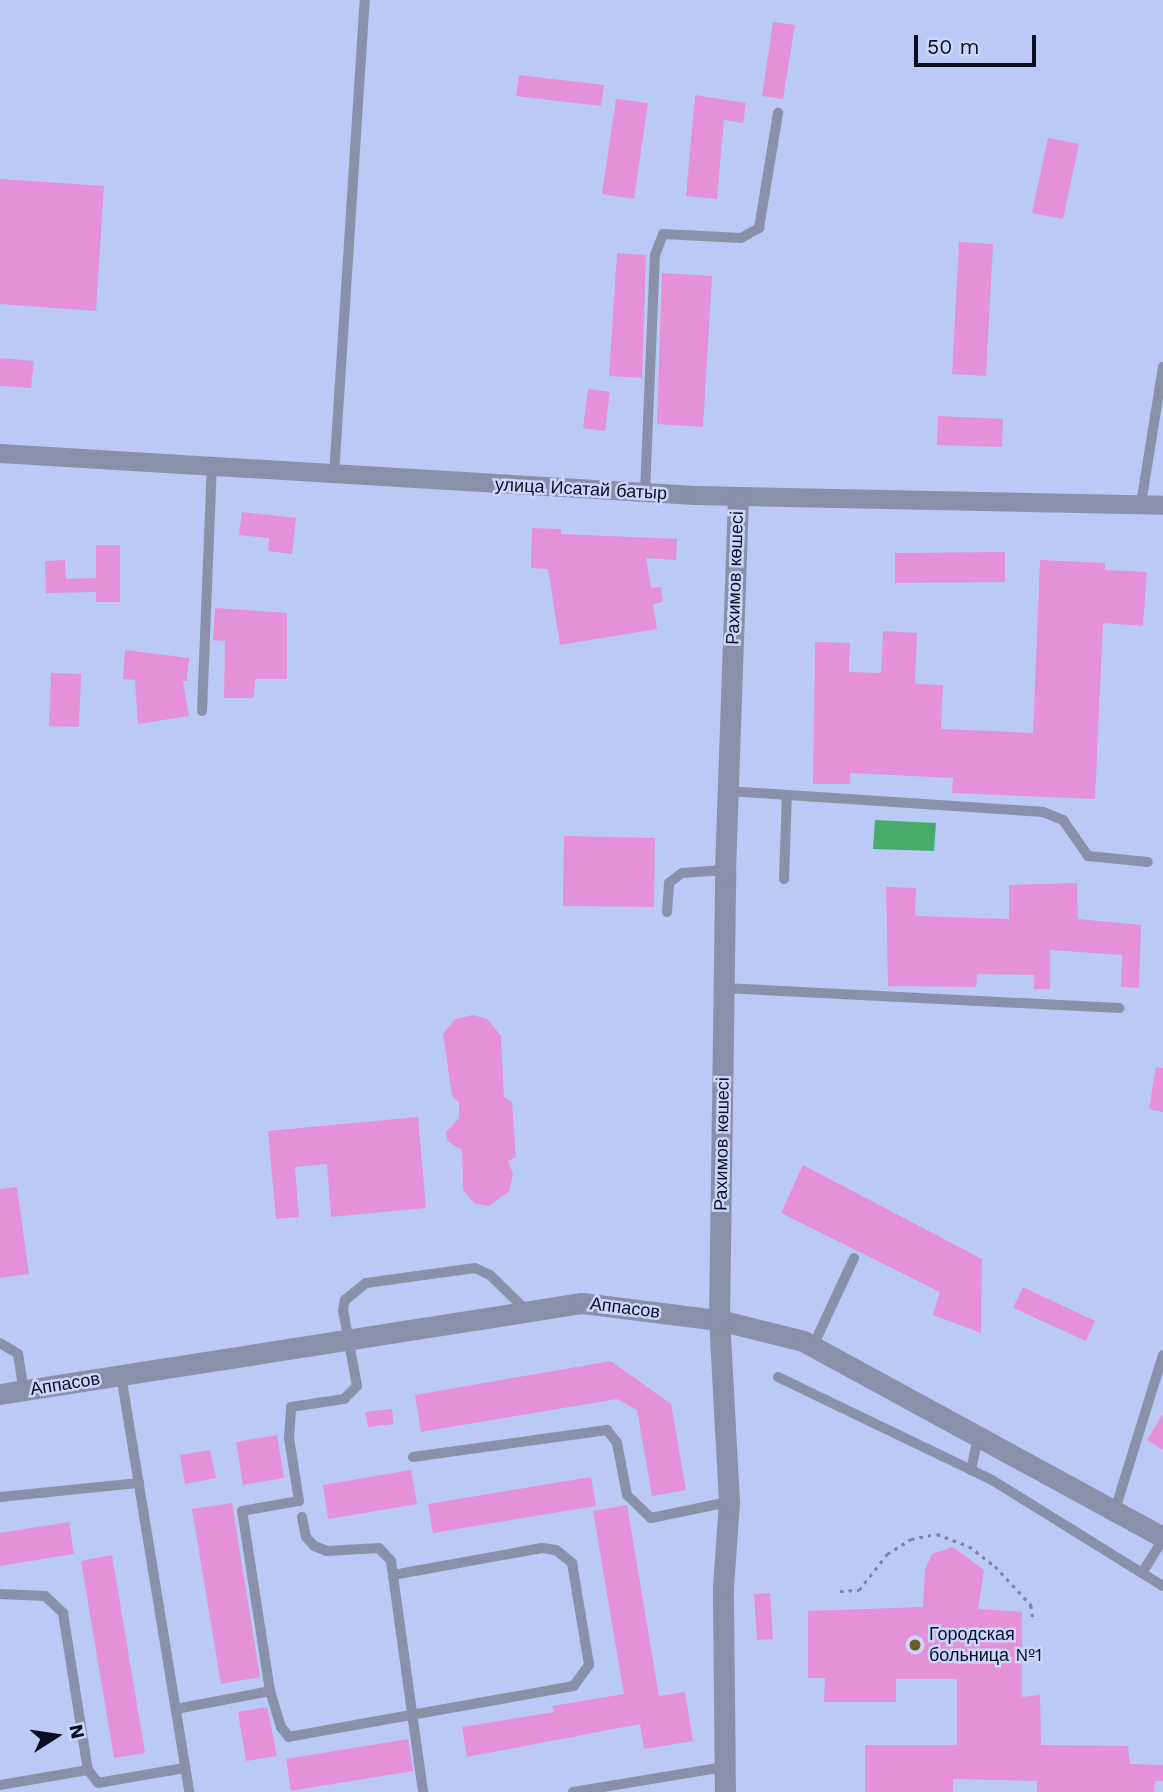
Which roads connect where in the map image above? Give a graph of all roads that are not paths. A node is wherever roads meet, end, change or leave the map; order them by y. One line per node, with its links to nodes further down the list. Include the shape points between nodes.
1 (366, 0): 6 (lane)
2 (778, 113): 7 (lane, via 759,228 741,238 663,234 655,254)
3 (1163, 367): 9 (lane)
4 (0, 453): 5 (street, улица Исатай батыр)
5 (212, 467): 6 (street, улица Исатай батыр); 11 (lane)
6 (334, 475): 7 (street, улица Исатай батыр)
7 (645, 492): 8 (street, улица Исатай батыр)
8 (738, 497): 9 (street, улица Исатай батыр); 12 (street, Рахимов көшесі)
9 (1141, 504): 10 (street, улица Исатай батыр)
10 (1163, 505)
11 (202, 711)
12 (727, 791): 13 (lane); 15 (street, Рахимов көшесі)
13 (787, 794): 14 (lane, via 1043,812 1063,821 1088,856); 16 (lane)
14 (1148, 862)
15 (725, 870): 17 (lane, via 682,873 669,883); 18 (street, Рахимов көшесі)
16 (784, 879)
17 (667, 912)
18 (724, 988): 19 (lane); 22 (street, Рахимов көшесі)
19 (1119, 1007)
20 (854, 1258): 25 (lane)
21 (527, 1311): 22 (street, Аппасов, via 582,1303); 23 (street, Аппасов); 23 (lane, via 490,1275 457,1267 366,1283 354,1290 343,1310)
22 (719, 1321): 25 (street, Аппасов); 36 (street, Рахимов көшесі)
23 (350, 1337): 27 (street, Аппасов); 44 (lane, via 357,1386 344,1399 291,1407 289,1438 299,1501 242,1511)
24 (0, 1343): 29 (lane, via 18,1354)
25 (813, 1346): 31 (street, Аппасов)
26 (1163, 1355): 37 (lane)
27 (121, 1374): 29 (street, Аппасов); 34 (lane)
28 (778, 1377): 33 (lane)
29 (24, 1390): 30 (street, Аппасов)
30 (0, 1394)
31 (978, 1436): 33 (lane); 37 (street, Аппасов)
32 (413, 1457): 36 (lane, via 607,1430 617,1443 626,1495 651,1518)
33 (971, 1470): 40 (lane)
34 (139, 1483): 35 (lane); 45 (lane)
35 (0, 1497)
36 (729, 1502): 47 (street, Рахимов көшесі, via 723,1587)
37 (1115, 1511): 39 (street, Аппасов)
38 (302, 1517): 41 (lane, via 306,1536 314,1546 327,1551 379,1548 391,1561)
39 (1163, 1538): 40 (lane)
40 (1142, 1573): 42 (lane)
41 (393, 1575): 46 (lane); 46 (lane, via 542,1548 556,1550 572,1563 589,1665 574,1686)
42 (1163, 1586)
43 (0, 1594): 49 (lane, via 45,1596 63,1614)
44 (270, 1691): 45 (lane); 46 (lane, via 281,1727 289,1737)
45 (176, 1709): 48 (lane)
46 (413, 1718): 52 (lane)
47 (724, 1767): 53 (lane); 54 (street, Рахимов көшесі)
48 (185, 1768): 49 (lane, via 98,1783); 51 (lane)
49 (88, 1770): 50 (lane)
50 (0, 1785)
51 (189, 1792)
52 (423, 1792)
53 (573, 1792)
54 (724, 1792)

